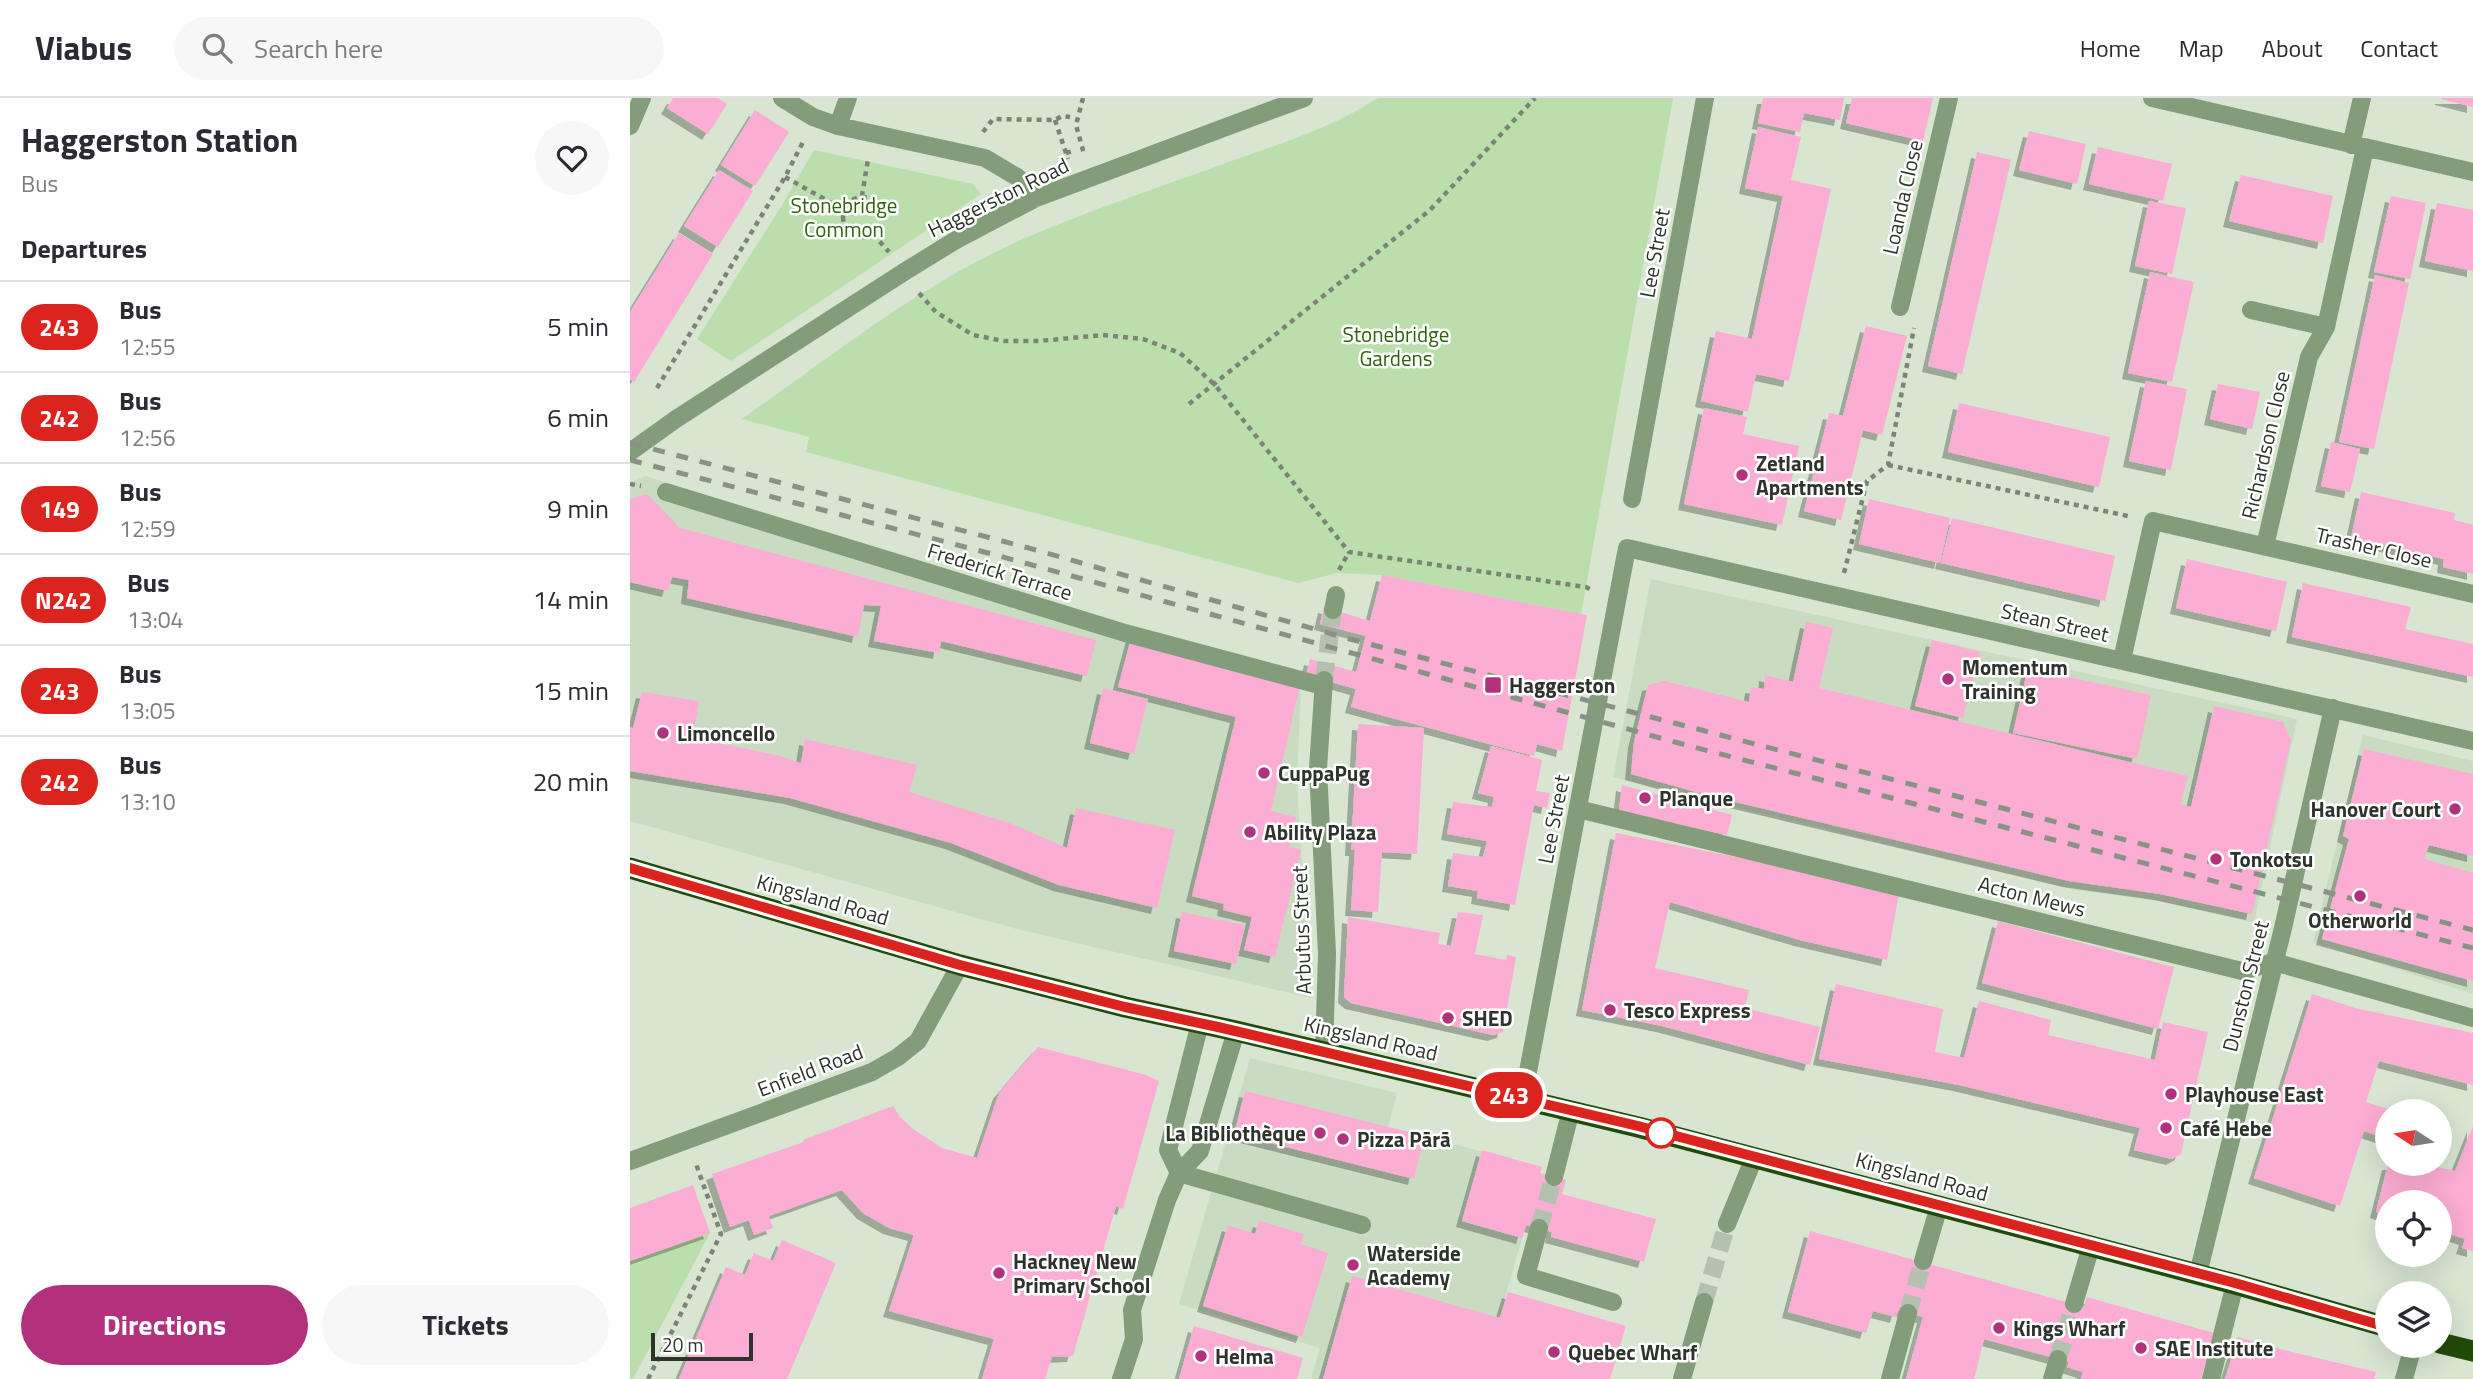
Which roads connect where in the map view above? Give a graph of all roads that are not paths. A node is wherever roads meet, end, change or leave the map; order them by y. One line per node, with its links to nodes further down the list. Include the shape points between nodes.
1 (642, 98): 9 (street)
2 (782, 98): 10 (street)
3 (848, 98): 10 (street)
4 (1304, 98): 13 (street, Haggerston Road)
5 (1705, 98): 19 (street, Lee Street)
6 (1949, 98): 14 (street, Loanda Close)
7 (2152, 98): 11 (street)
8 (2362, 98): 11 (street, Richardson Close)
9 (630, 126)
10 (838, 126): 13 (street, via 985,158 1017,177)
11 (2358, 146): 12 (street); 16 (street, Richardson Close)
12 (2473, 172)
13 (1036, 198): 17 (street, Haggerston Road, via 904,272)
14 (1900, 307)
15 (2251, 310): 16 (street)
16 (2326, 327): 20 (street, Richardson Close, via 2309,357)
17 (630, 452)
18 (666, 492): 24 (street, Frederick Terrace, via 1125,633)
19 (1632, 499)
20 (2265, 545): 22 (street, Trasher Close); 23 (street, Richardson Close, via 2153,521)
21 (1627, 548): 23 (street, Stean Street); 27 (street, Lee Street)
22 (2473, 594)
23 (2122, 660): 25 (street, Stean Street)
24 (1324, 683): 34 (street, Arbutus Street, via 1318,768 1327,954)
25 (2333, 708): 26 (street, Stean Street); 29 (street, Dunston Street)
26 (2473, 741)
27 (1578, 809): 29 (street, Acton Mews, via 2242,971); 35 (street, Lee Street)
28 (630, 868): 30 (highway, Kingsland Road)
29 (2274, 962): 31 (street); 47 (street, Dunston Street)
30 (960, 965): 32 (highway, Kingsland Road); 38 (street, Enfield Road, via 918,1041 898,1057 872,1072)
31 (2473, 1018)
32 (1200, 1023): 33 (highway, Kingsland Road); 39 (street, via 1168,1150)
33 (1236, 1031): 34 (highway, Kingsland Road); 39 (street, via 1200,1151)
34 (1324, 1052): 35 (highway, Kingsland Road)
35 (1523, 1098): 36 (highway, Kingsland Road)
36 (1571, 1110): 37 (highway, Kingsland Road); 40 (street)
37 (1754, 1158): 41 (highway, Kingsland Road); 42 (street)
38 (630, 1161)
39 (1179, 1173): 43 (street); 58 (street, via 1132,1310 1134,1339)
40 (1554, 1177)
41 (1938, 1206): 45 (highway, Kingsland Road); 46 (street)
42 (1727, 1224)
43 (1362, 1225)
44 (1539, 1228): 49 (street, via 1526,1276)
45 (2091, 1246): 47 (highway, Kingsland Road); 51 (street)
46 (1923, 1261)
47 (2198, 1274): 48 (highway, Kingsland Road)
48 (2235, 1283): 53 (highway, Kingsland Road); 62 (street)
49 (1613, 1302)
50 (1704, 1302): 59 (street)
51 (2074, 1304)
52 (1908, 1313): 60 (street)
53 (2375, 1324)
54 (2452, 1346): 55 (highway)
55 (2473, 1351)
56 (2410, 1358): 63 (street)
57 (2058, 1359): 61 (street)
58 (1121, 1379)
59 (1682, 1379)
60 (1890, 1379)
61 (2052, 1379)
62 (2211, 1379)
63 (2404, 1379)

